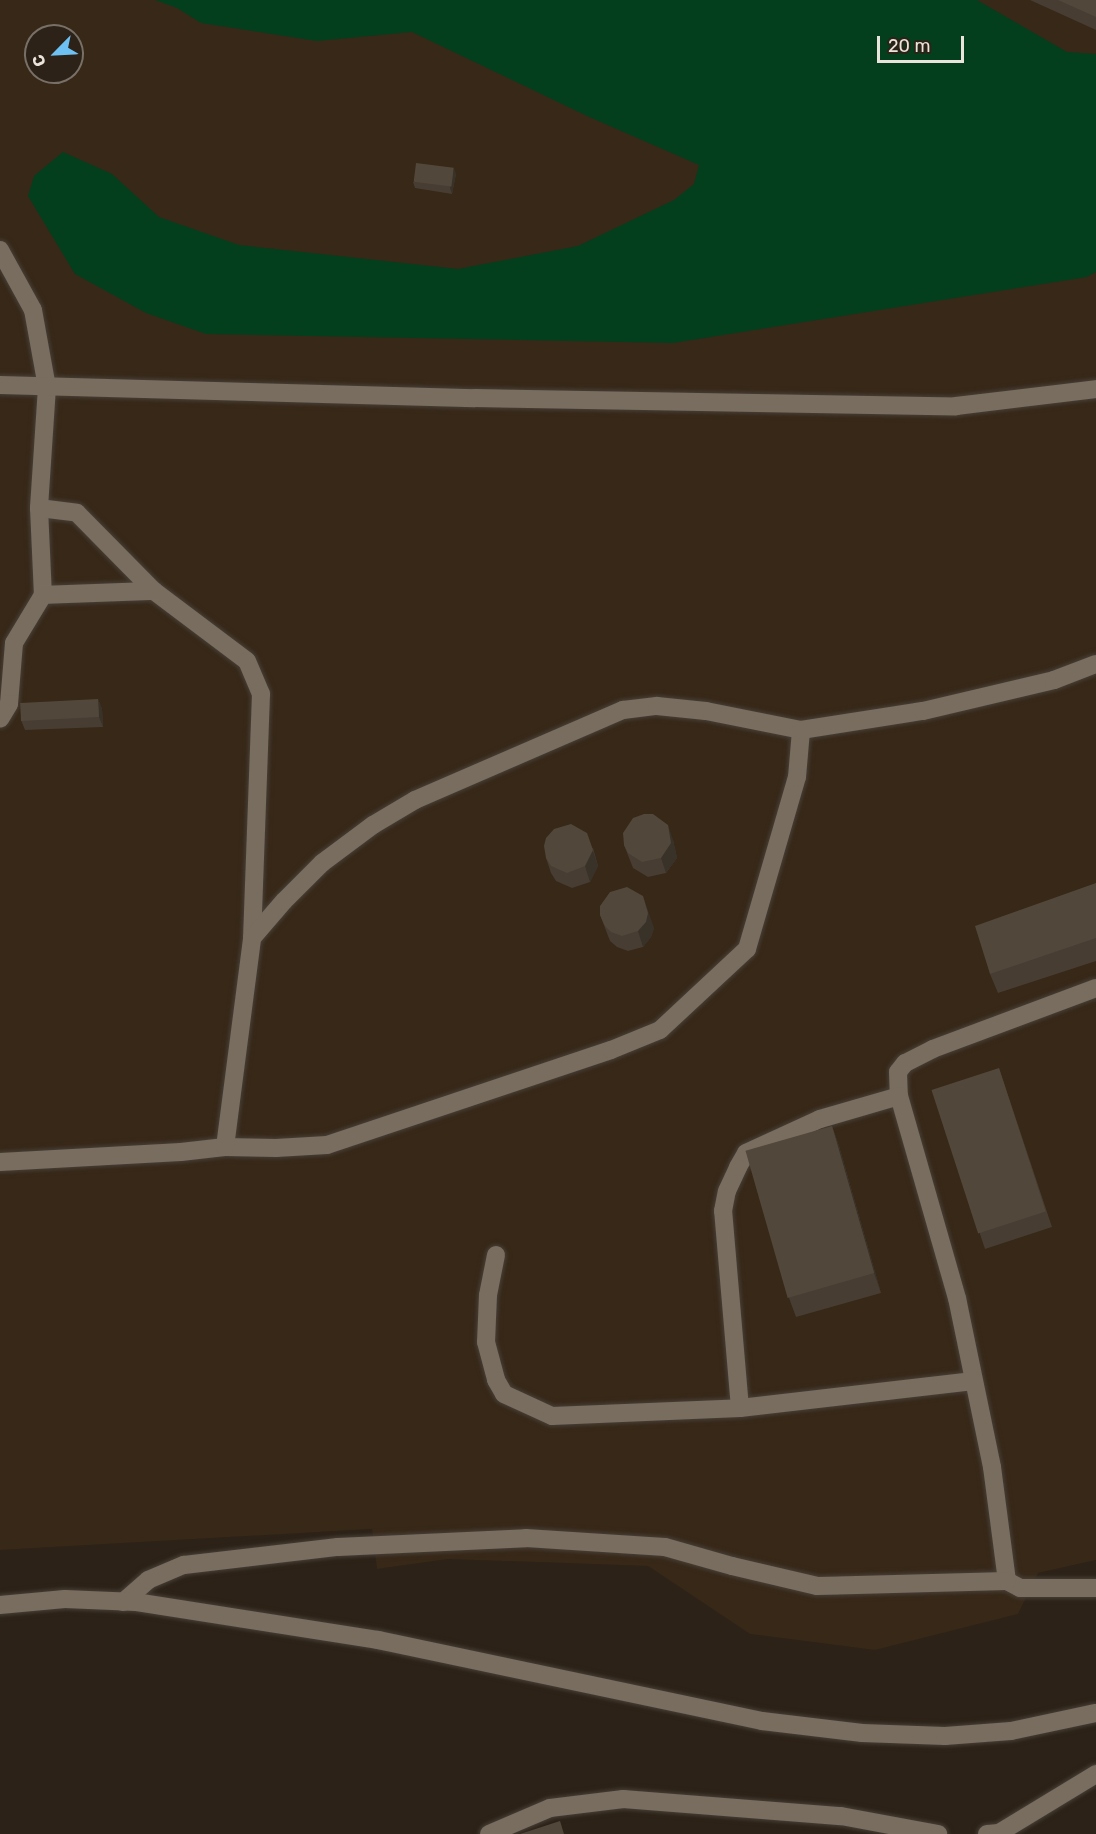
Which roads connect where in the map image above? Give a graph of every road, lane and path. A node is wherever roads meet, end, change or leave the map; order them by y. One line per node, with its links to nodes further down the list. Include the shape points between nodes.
1 (0, 250): 3 (street, via 33,310)
2 (0, 385): 3 (street)
3 (47, 387): 4 (street, via 956,406); 5 (street)
4 (1096, 389)
5 (39, 508): 6 (street, via 76,513); 7 (street)
6 (154, 591): 7 (street); 11 (street, via 247,661 261,694)
7 (43, 595): 9 (street, via 14,643 9,704)
8 (1096, 664): 10 (street, via 1054,680 923,711)
9 (0, 718)
10 (801, 730): 11 (street, via 706,711 657,706 623,710 415,800 373,825 322,863); 14 (street, via 797,777 747,949 660,1030 327,1145)
11 (252, 938): 14 (street)
12 (1096, 988): 13 (street, via 904,1063 898,1072)
13 (899, 1096): 17 (street, via 957,1298); 18 (street, via 820,1119 746,1153 738,1167 723,1211)
14 (225, 1147): 15 (street)
15 (0, 1162)
16 (496, 1256): 18 (street, via 488,1295 486,1342 504,1394 552,1416)
17 (973, 1382): 18 (street); 19 (street, via 992,1467)
18 (740, 1408)
19 (1007, 1581): 20 (street, via 1020,1588); 21 (street, via 817,1586 665,1547 526,1538 338,1547 184,1565 148,1580)
20 (1096, 1588)
21 (123, 1602): 22 (street, via 65,1599); 23 (street, via 378,1640 762,1721 945,1736 1011,1731)
22 (0, 1605)
23 (1096, 1713)
24 (1096, 1773): 27 (street, via 999,1833)
25 (489, 1834): 26 (street, via 550,1808 624,1799 841,1816)
26 (938, 1834)
27 (987, 1834)

